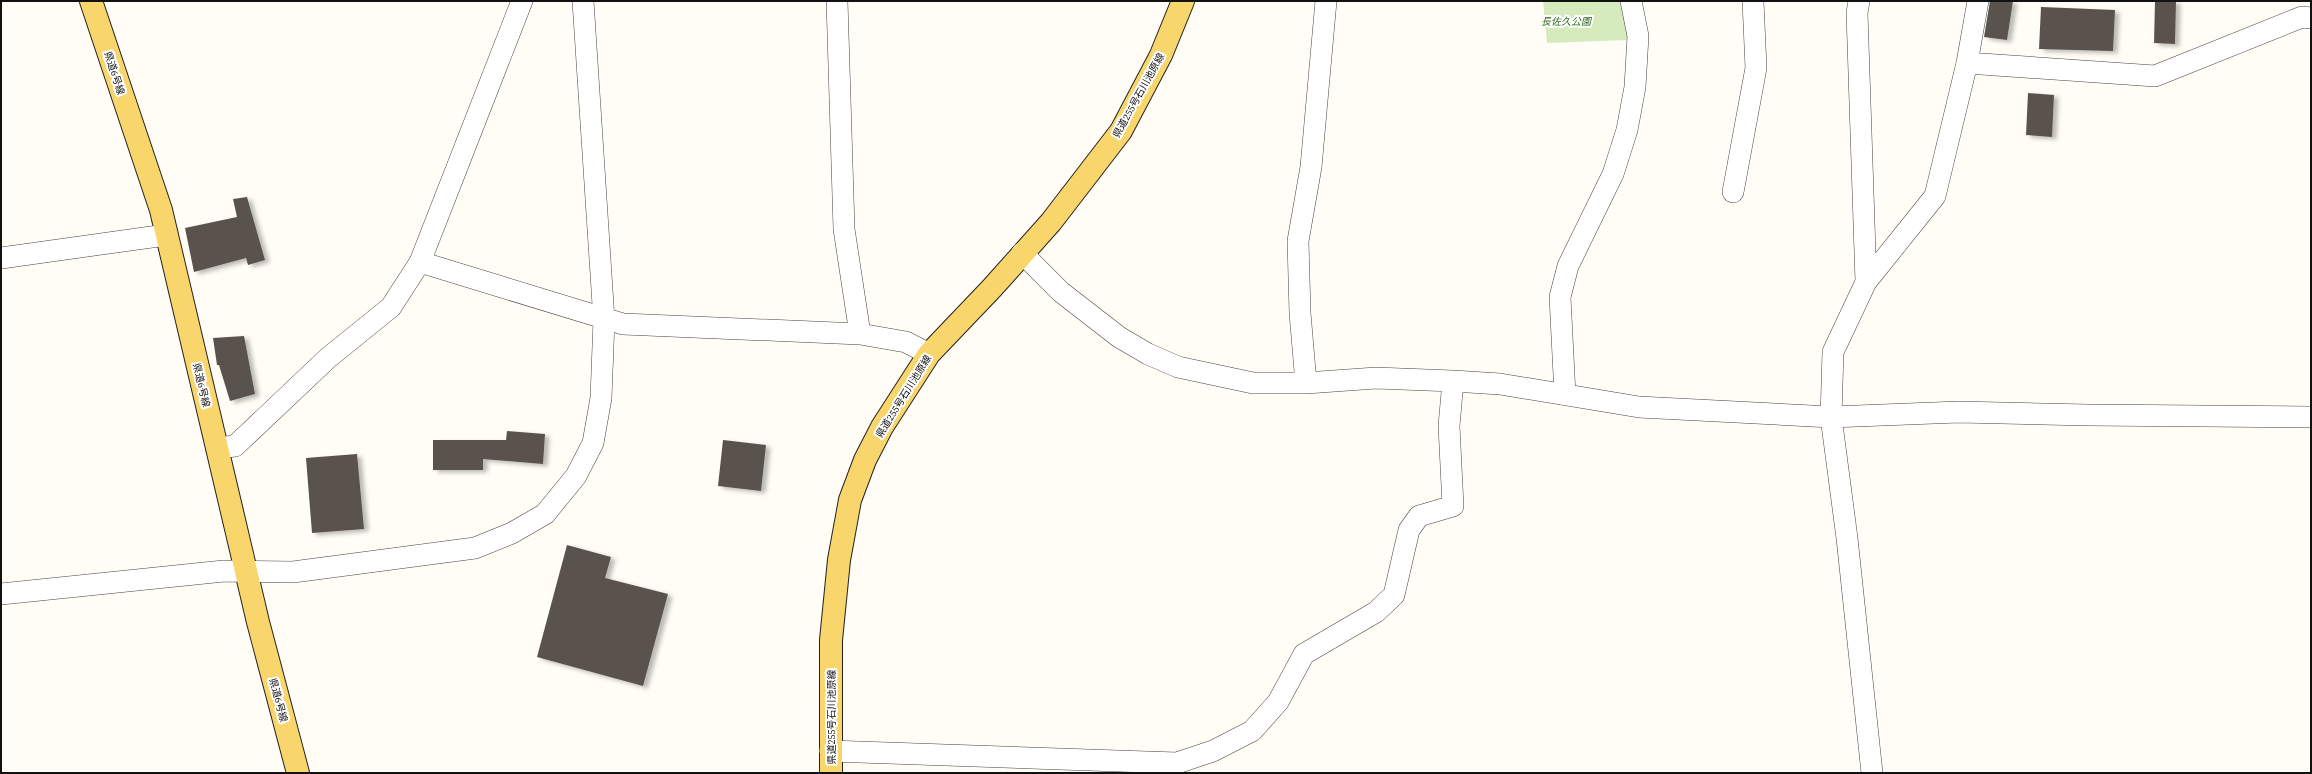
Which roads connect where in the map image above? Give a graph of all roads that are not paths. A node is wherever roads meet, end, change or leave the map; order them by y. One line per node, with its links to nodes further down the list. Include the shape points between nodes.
1 (91, 1): 14 (main road, 県道6号線)
2 (522, 1): 17 (street)
3 (583, 1): 19 (street)
4 (837, 1): 20 (street, via 844,229)
5 (1183, 1): 15 (main road, 県道255号石川池原線, via 1161,55 1121,131 1050,222)
6 (1326, 1): 23 (street, via 1311,167 1298,241 1300,313)
7 (1631, 1): 24 (street, via 1638,36 1636,87 1626,130 1612,174 1568,266 1560,297)
8 (1752, 1): 13 (street, via 1756,68)
9 (1859, 1): 18 (street)
10 (1978, 1): 12 (street)
11 (2311, 18): 12 (street, via 2302,17 2155,76)
12 (1967, 63): 18 (street, via 1935,196)
13 (1732, 192)
14 (166, 235): 16 (street); 27 (main road, 県道6号線)
15 (1022, 253): 21 (main road, 県道255号石川池原線); 23 (street, via 1061,292 1119,337 1148,354 1178,367 1253,383)
16 (1, 258)
17 (420, 262): 19 (street); 27 (street, via 391,307 328,358 235,446)
18 (1866, 282): 26 (street, via 1833,352)
19 (604, 320): 20 (street, via 623,324); 28 (street, via 601,398 594,443 576,476 545,514 512,533 475,548 293,572)
20 (860, 334): 21 (street, via 906,342)
21 (929, 354): 30 (main road, 県道255号石川池原線, via 882,427 865,460 850,500 839,560 831,640)
22 (1452, 381): 23 (street, via 1376,378); 24 (street, via 1500,384); 30 (street, via 1449,426 1453,506 1419,516 1409,530 1394,594 1376,612 1304,654 1278,702 1252,731 1213,751 1176,763)
23 (1306, 383)
24 (1565, 395): 26 (street, via 1639,407)
25 (2311, 416): 26 (street, via 1959,412)
26 (1831, 417): 33 (street, via 1851,569)
27 (217, 448): 28 (main road, 県道6号線)
28 (246, 570): 29 (street); 31 (main road, 県道6号線)
29 (1, 594)
30 (830, 751): 32 (main road, 県道255号石川池原線)
31 (298, 773)
32 (831, 773)
33 (1872, 773)

